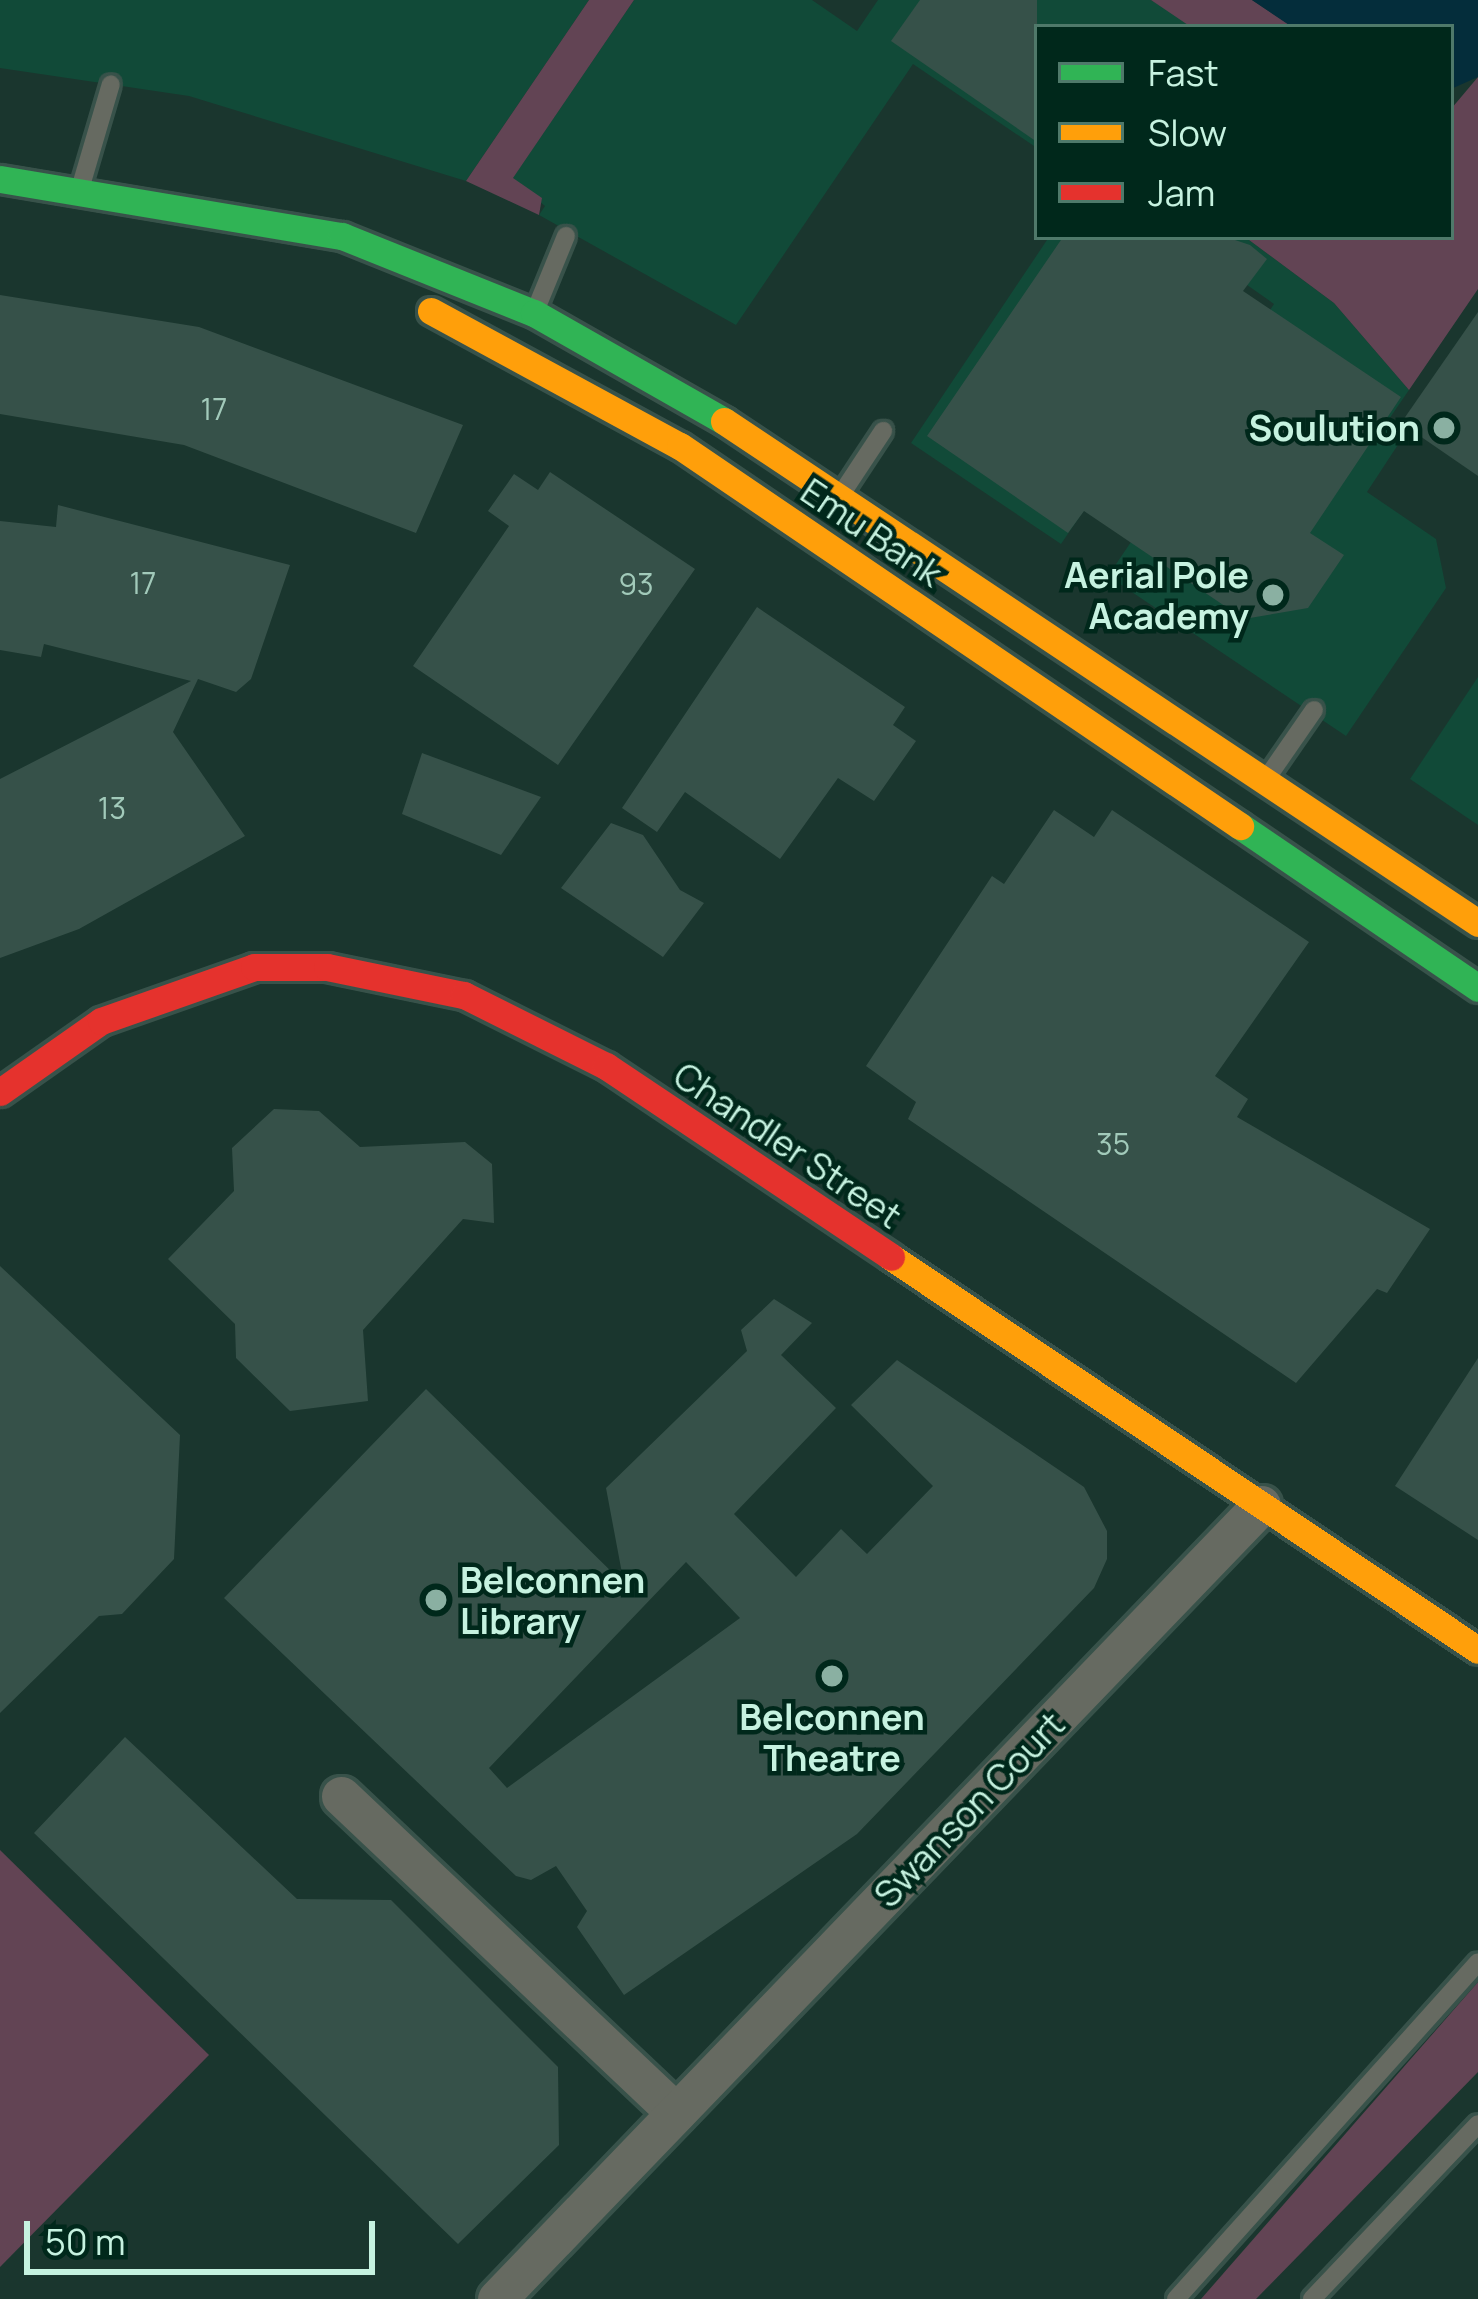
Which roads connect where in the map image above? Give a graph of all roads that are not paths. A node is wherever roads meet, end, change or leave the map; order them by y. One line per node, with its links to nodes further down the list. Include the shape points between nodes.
1 (111, 84): 3 (lane)
2 (0, 179): 3 (street, Emu Bank)
3 (80, 189): 4 (street, Emu Bank)
4 (185, 208): 6 (street, Emu Bank); 8 (street, Emu Bank, via 342,236)
5 (566, 236): 8 (lane)
6 (327, 268)
7 (409, 302): 9 (street, Emu Bank)
8 (534, 313): 9 (street); 11 (street, Emu Bank, via 692,397)
9 (520, 351): 12 (street, Emu Bank)
10 (883, 431): 11 (lane)
11 (842, 494): 12 (street); 14 (street, Emu Bank)
12 (815, 538): 14 (street, Emu Bank)
13 (1314, 710): 14 (lane)
14 (1251, 802): 15 (street, Emu Bank); 16 (street, Emu Bank)
15 (1478, 923)
16 (1478, 988)
17 (0, 1092): 18 (street, Chandler Street, via 101,1021 186,985 291,967 464,995 641,1090)
18 (1261, 1505): 19 (street, Chandler Street); 22 (street, Swanson Court)
19 (1478, 1650)
20 (341, 1796): 22 (street)
21 (1478, 1963): 25 (lane)
22 (676, 2113): 24 (street, Swanson Court)
23 (1478, 2124): 26 (lane)
24 (497, 2299)
25 (1176, 2299)
26 (1312, 2299)

